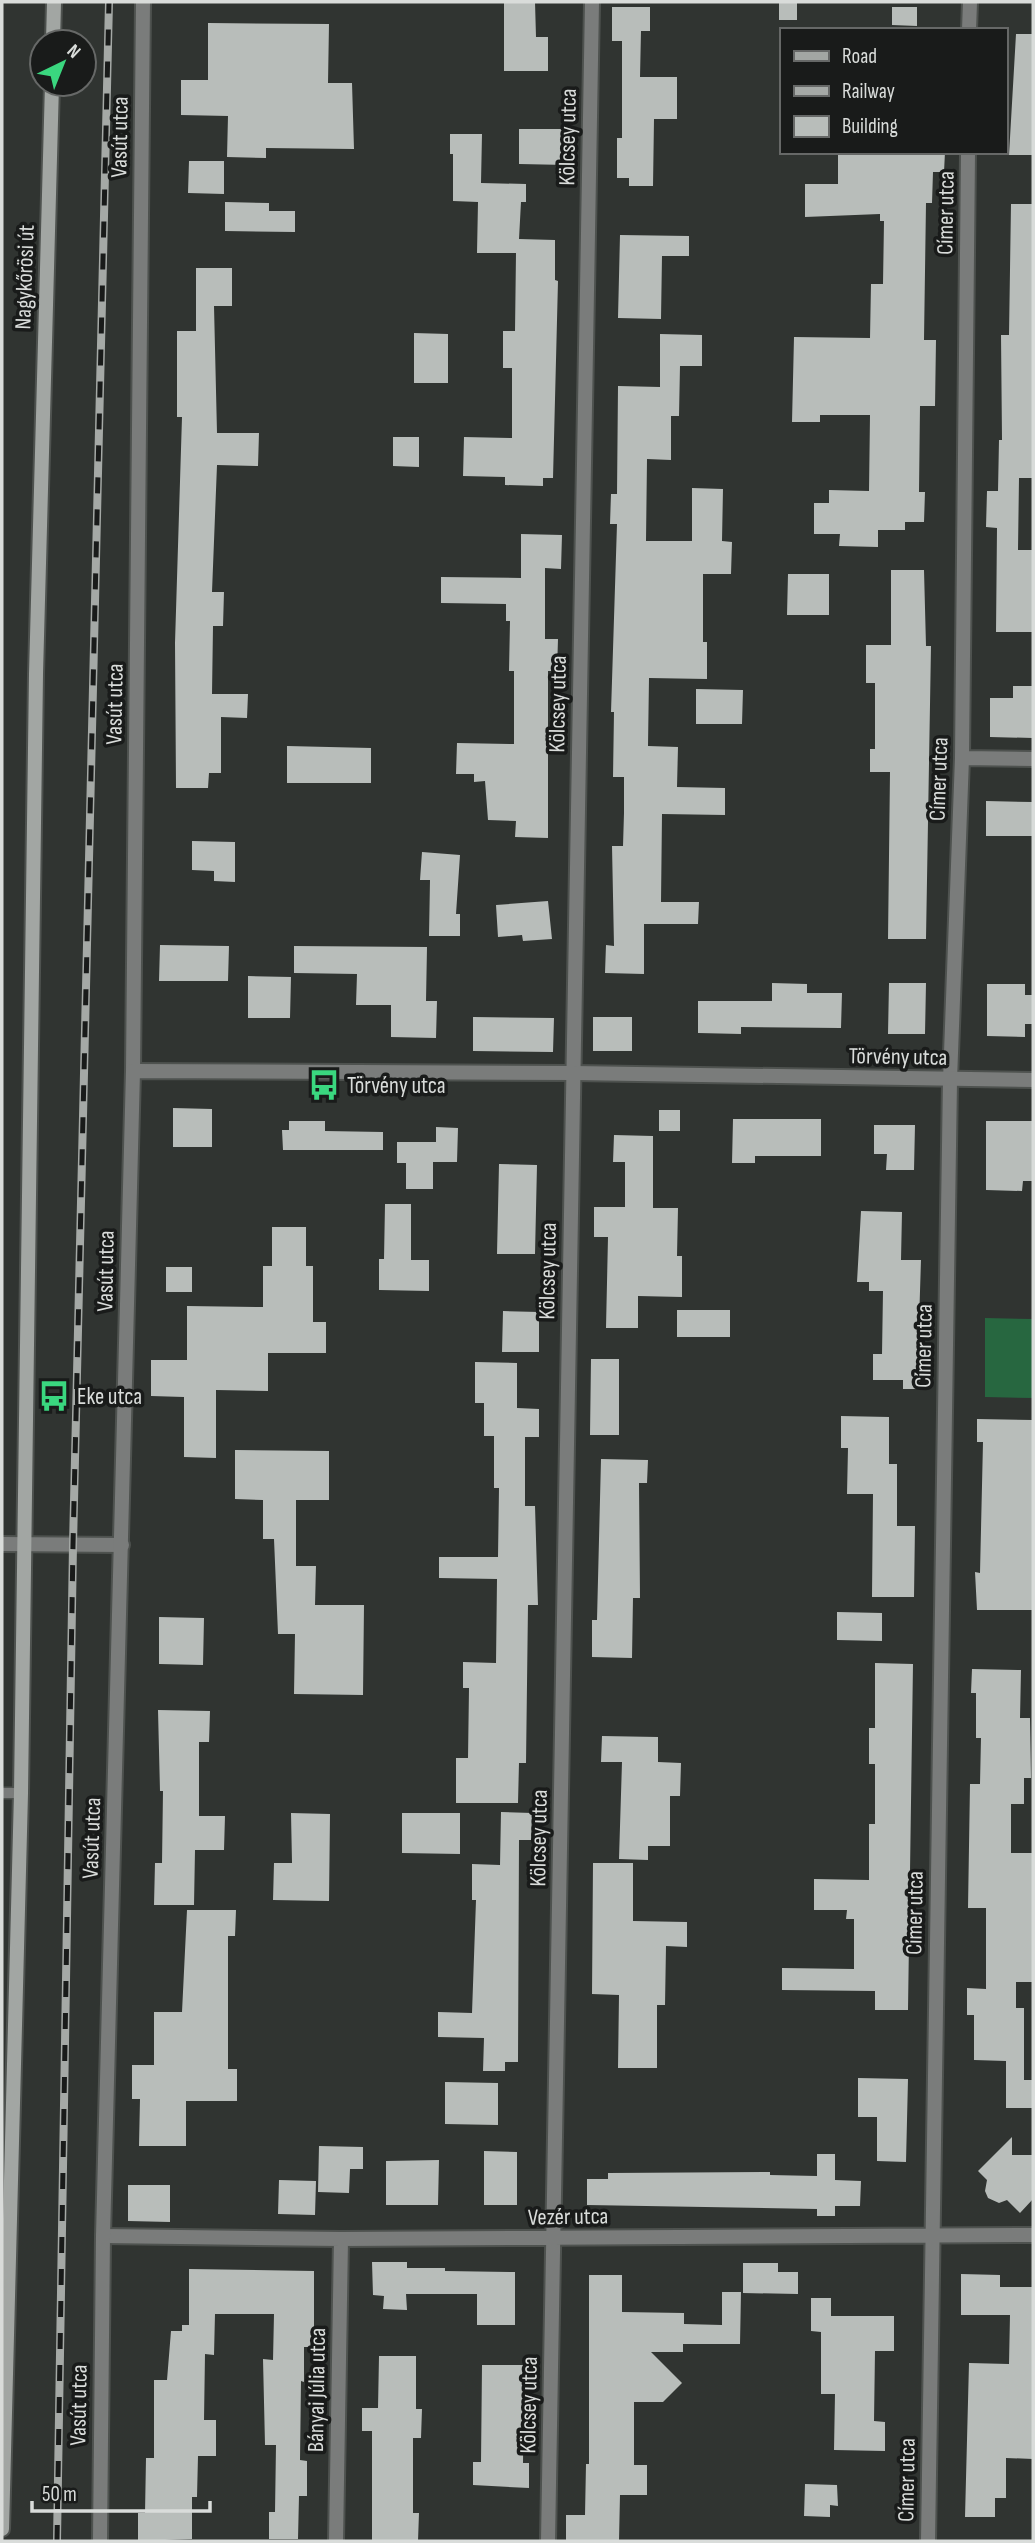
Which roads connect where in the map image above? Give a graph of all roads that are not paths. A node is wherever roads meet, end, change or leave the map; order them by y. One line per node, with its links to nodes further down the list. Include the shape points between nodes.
1 (54, 2): 5 (main road)
2 (143, 2): 11 (street, Vasút utca)
3 (592, 2): 12 (street, Kölcsey utca)
4 (970, 2): 6 (street)
5 (53, 28)
6 (969, 28)
7 (51, 98): 16 (main road, Nagykőrösi út, via 36,674)
8 (968, 154): 9 (street, Címer utca)
9 (962, 758): 10 (street); 13 (street, Címer utca)
10 (1033, 759)
11 (133, 1071): 12 (street, Törvény utca); 17 (street, Vasút utca)
12 (573, 1073): 13 (street, Törvény utca); 24 (street, Kölcsey utca)
13 (950, 1080): 14 (street, Törvény utca); 20 (street, Címer utca)
14 (1033, 1080)
15 (2, 1544): 16 (street)
16 (24, 1544): 17 (street); 19 (main road, Nagykőrösi út)
17 (122, 1545): 22 (street, Vasút utca)
18 (2, 1793): 19 (lane)
19 (21, 1793): 25 (main road, Nagykőrösi út)
20 (932, 2234): 21 (street, Vezér utca); 24 (street, Vezér utca); 29 (street, Címer utca)
21 (1033, 2235)
22 (103, 2236): 23 (street, Vezér utca); 26 (street, Vasút utca)
23 (341, 2239): 24 (street, Vezér utca); 27 (street, Bányai Júlia utca)
24 (553, 2239): 28 (street, Kölcsey utca)
25 (2, 2529)
26 (100, 2541)
27 (336, 2541)
28 (548, 2541)
29 (928, 2541)

